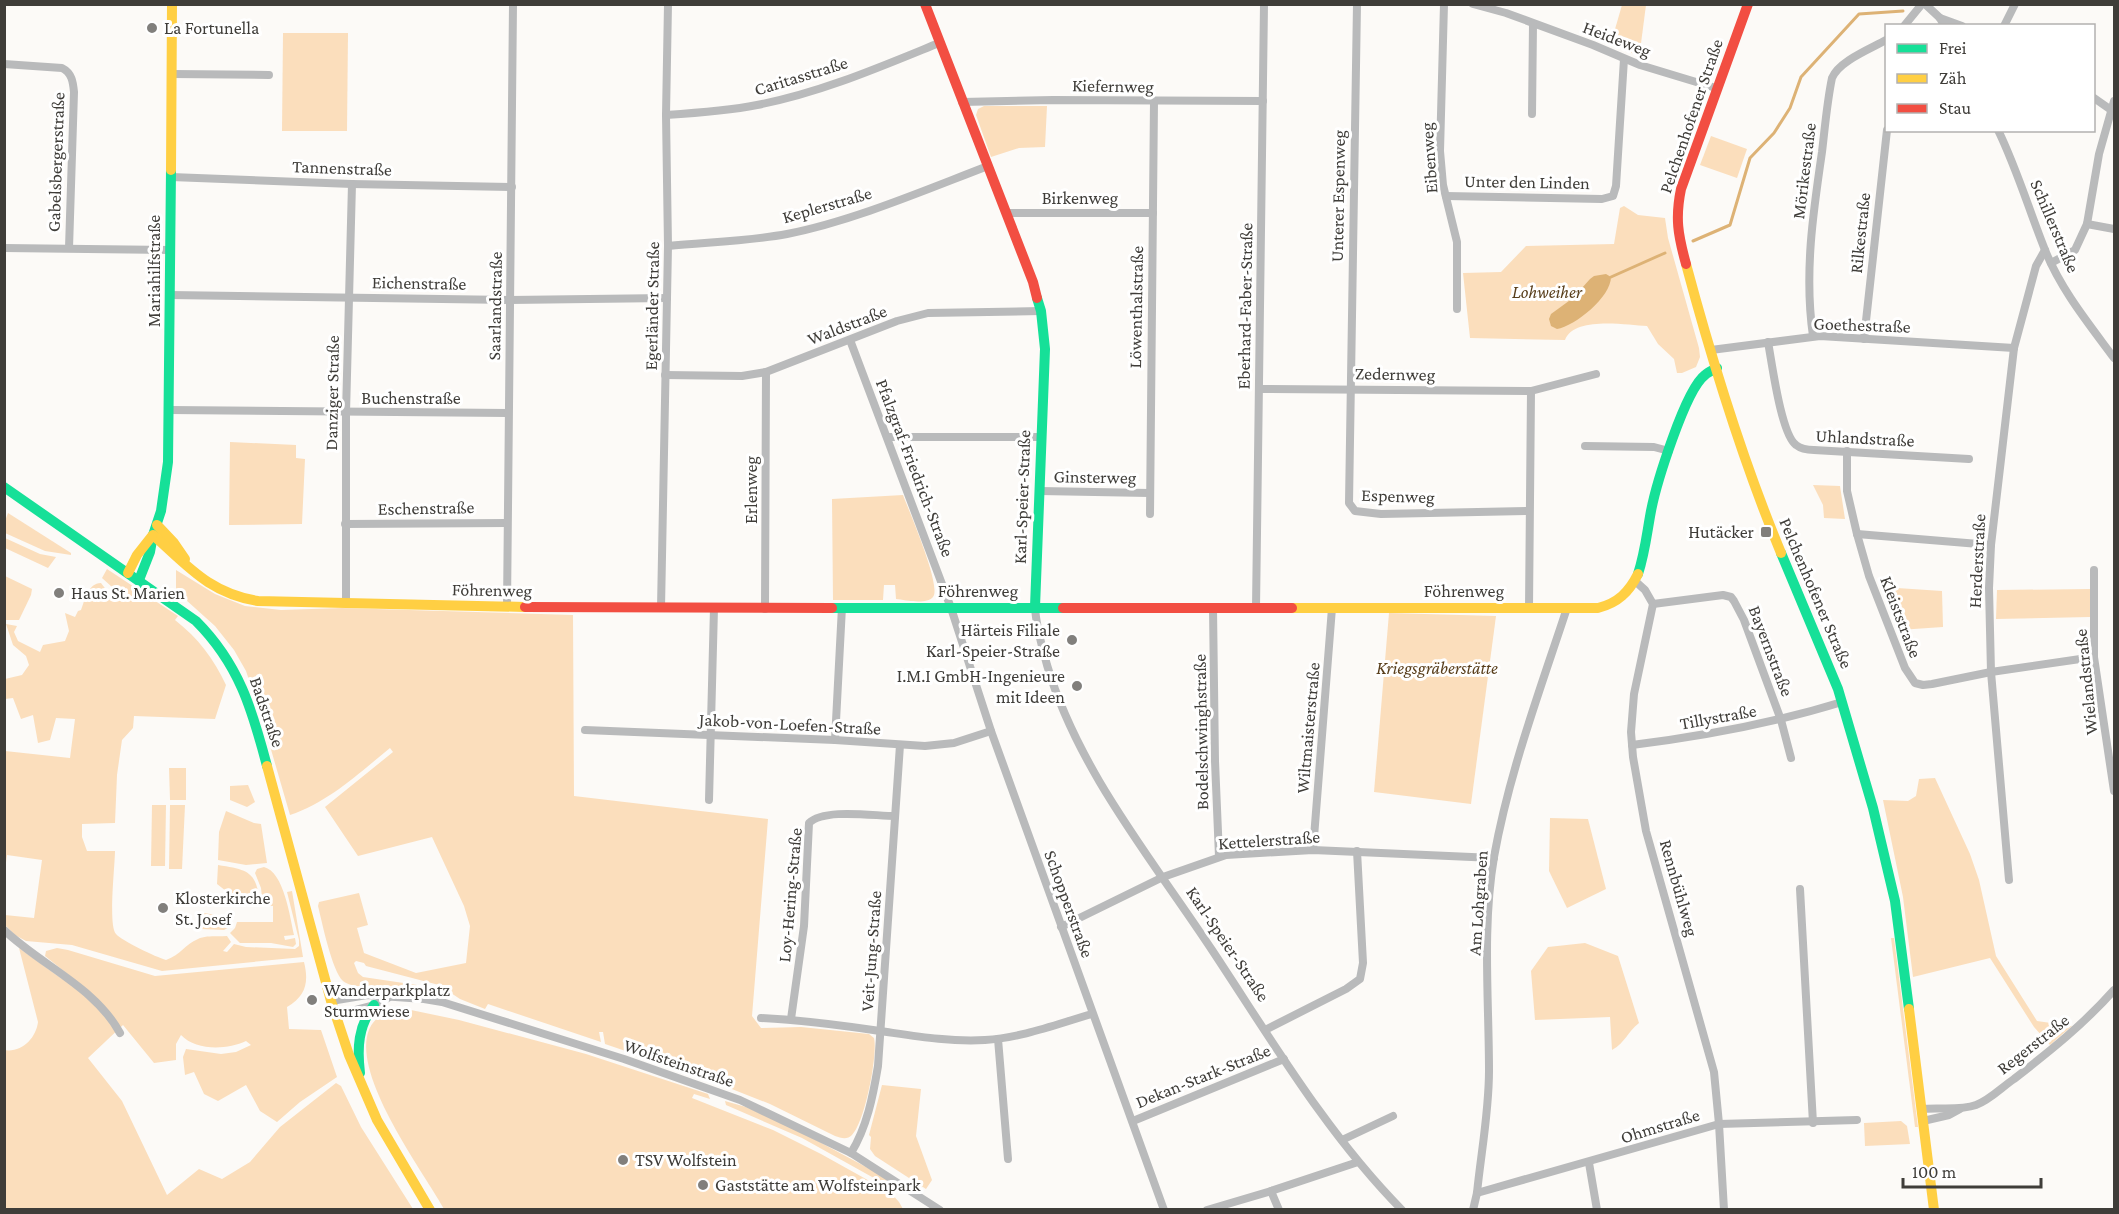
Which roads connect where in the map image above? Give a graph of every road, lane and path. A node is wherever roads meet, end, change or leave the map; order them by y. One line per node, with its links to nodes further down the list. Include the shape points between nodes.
1 (172, 4): 20 (street, Mariahilfstraße)
2 (513, 4): 36 (street, Saarlandstraße)
3 (668, 4): 30 (street, Egerländer Straße)
4 (924, 4): 17 (street, Karl-Speier-Straße)
5 (1264, 4): 25 (street, Eberhard-Faber-Straße)
6 (1357, 4): 65 (street, Unterer Espenweg)
7 (1444, 4): 37 (street, Eibenweg, via 1440,152)
8 (1473, 4): 13 (street, Heideweg)
9 (1748, 4): 22 (street, Pelchenhofener Straße)
10 (1924, 4): 12 (street); 14 (street)
11 (2015, 4): 15 (street)
12 (1942, 22)
13 (1533, 24): 18 (street, Heideweg); 29 (street)
14 (1906, 24)
15 (2005, 24)
16 (1885, 41): 54 (street, Mörikestraße, via 1844,63 1832,78 1809,254)
17 (939, 44): 27 (street, Karl-Speier-Straße); 30 (street, Caritasstraße, via 789,98 729,110)
18 (1624, 58): 22 (street, Heideweg); 37 (street, Unter den Linden, via 1613,196)
19 (4, 64): 44 (street, Gabelsbergerstraße, via 62,68 71,77 74,92)
20 (172, 74): 21 (street); 34 (street, Mariahilfstraße)
21 (269, 75)
22 (1716, 88): 59 (street, Pelchenhofener Straße, via 1681,189 1676,220)
23 (2095, 99): 28 (street)
24 (1154, 101): 25 (street, Kiefernweg); 27 (street, Kiefernweg); 39 (street, Löwenthalstraße)
25 (1263, 101): 66 (street, Eberhard-Faber-Straße)
26 (2115, 101): 28 (street)
27 (962, 102): 33 (street, Karl-Speier-Straße)
28 (2113, 111): 40 (street, via 2099,154)
29 (1532, 114)
30 (666, 115): 42 (street, Egerländer Straße)
31 (1887, 132): 55 (street, Rilkestraße)
32 (1999, 132): 46 (street, Schillerstraße)
33 (988, 166): 38 (street, Karl-Speier-Straße); 42 (street, Keplerstraße, via 801,231)
34 (171, 177): 35 (street, Tannenstraße); 45 (street, Mariahilfstraße)
35 (352, 184): 36 (street, Tannenstraße); 49 (street, Danziger Straße)
36 (512, 187): 51 (street, Saarlandstraße)
37 (1446, 196): 52 (street, Eibenweg, via 1457,242)
38 (1006, 213): 39 (street, Birkenweg); 53 (street, Karl-Speier-Straße)
39 (1153, 213): 79 (street, Löwenthalstraße)
40 (2087, 224): 41 (street); 47 (street, via 2075,250)
41 (2115, 229)
42 (668, 246): 50 (street, Egerländer Straße)
43 (4, 248): 44 (street)
44 (69, 248): 45 (street)
45 (170, 250): 48 (street, Mariahilfstraße)
46 (2045, 250): 47 (street, Schillerstraße); 58 (street, Herderstraße, via 2036,266)
47 (2051, 263): 60 (street, Schillerstraße, via 2082,315)
48 (170, 296): 49 (street, Eichenstraße); 68 (street, Mariahilfstraße)
49 (350, 297): 51 (street, Eichenstraße); 69 (street, Danziger Straße)
50 (667, 298): 51 (street, Eichenstraße); 64 (street, Egerländer Straße)
51 (510, 300): 70 (street, Saarlandstraße)
52 (1457, 309)
53 (1041, 311): 56 (street, Waldstraße, via 928,313); 72 (street, Karl-Speier-Straße, via 1045,349)
54 (1813, 336): 55 (street, Goethestraße); 57 (street, Goethestraße)
55 (1864, 339): 58 (street, Goethestraße)
56 (850, 340): 62 (street, Waldstraße); 71 (street, Pfalzgraf-Friedrich-Straße)
57 (1768, 342): 59 (street, Goethestraße); 75 (street, Uhlandstraße, via 1790,439 1806,449)
58 (2014, 348): 86 (street, Herderstraße)
59 (1711, 350): 61 (street, Pelchenhofener Straße)
60 (2115, 358)
61 (1717, 368): 74 (street, via 1697,384); 107 (street, Pelchenhofener Straße, via 1763,509)
62 (766, 372): 64 (street, Waldstraße, via 742,376); 104 (street, Erlenweg)
63 (1596, 374): 67 (street, Zedernweg)
64 (665, 375): 95 (street, Egerländer Straße)
65 (1350, 388): 66 (street, Zedernweg); 67 (street, Zedernweg); 80 (street, Espenweg, via 1348,496 1355,511)
66 (1259, 389): 100 (street, Eberhard-Faber-Straße)
67 (1531, 391): 80 (street)
68 (170, 410): 69 (street, Buchenstraße); 84 (street, Mariahilfstraße, via 166,487)
69 (346, 413): 70 (street, Buchenstraße); 83 (street, Danziger Straße)
70 (508, 413): 82 (street, Saarlandstraße)
71 (888, 437): 72 (street); 98 (street, Pfalzgraf-Friedrich-Straße)
72 (1041, 437): 78 (street, Karl-Speier-Straße)
73 (1585, 446): 74 (street, via 1654,447)
74 (1669, 451): 90 (street)
75 (1847, 451): 76 (street, Uhlandstraße); 85 (street, Kleiststraße, via 1847,491)
76 (1969, 459)
77 (4, 487): 88 (street, Badstraße)
78 (1040, 491): 79 (street, Ginsterweg); 94 (street, Karl-Speier-Straße)
79 (1149, 493): 81 (street, Löwenthalstraße)
80 (1529, 511): 102 (street)
81 (1150, 514)
82 (507, 523): 83 (street, Eschenstraße); 93 (street, Saarlandstraße)
83 (345, 524): 91 (street, Danziger Straße)
84 (155, 530): 88 (street, Mariahilfstraße); 89 (street, Mariahilfstraße); 91 (street, Föhrenweg, via 176,545 207,583 239,598)
85 (1857, 534): 86 (street); 106 (street, Kleiststraße, via 1911,679 1923,685)
86 (1991, 545): 106 (street, Herderstraße)
87 (2094, 570): 105 (street, Wielandstraße)
88 (128, 573): 89 (street, Badstraße)
89 (139, 580): 130 (street, Badstraße, via 202,626 241,682)
90 (1635, 581): 92 (street); 103 (street, Föhrenweg, via 1612,603 1598,608)
91 (346, 603): 93 (street, Föhrenweg)
92 (1653, 604): 108 (street, Bayernstraße, via 1731,597 1744,620); 114 (street, Rennbühlweg, via 1634,694)
93 (507, 607): 95 (street, Föhrenweg)
94 (1035, 607): 98 (street, Föhrenweg); 99 (street, Föhrenweg); 123 (street, Karl-Speier-Straße, via 1036,625 1053,684 1074,736)
95 (661, 608): 96 (street, Föhrenweg)
96 (714, 608): 104 (street, Föhrenweg); 111 (street)
97 (842, 608): 98 (street, Föhrenweg); 104 (street, Föhrenweg); 112 (street)
98 (951, 608): 110 (street, Schopperstraße)
99 (1213, 608): 100 (street, Föhrenweg); 121 (street, Bodelschwinghstraße)
100 (1256, 608): 101 (street, Föhrenweg)
101 (1332, 608): 102 (street, Föhrenweg); 119 (street, Wiltmaisterstraße)
102 (1529, 608): 103 (street, Föhrenweg)
103 (1567, 608): 122 (street, Am Lohgraben, via 1532,714)
104 (765, 609)
105 (2094, 657): 106 (street, Kleiststraße); 116 (street, Wielandstraße)
106 (1991, 672): 124 (street, Herderstraße)
107 (1842, 702): 108 (street, Tillystraße); 142 (street, Pelchenhofener Straße, via 1888,869)
108 (1781, 720): 114 (street, Tillystraße); 115 (street, Bayernstraße)
109 (585, 730): 111 (street, Jakob-von-Loefen-Straße)
110 (991, 731): 113 (street, Jakob-von-Loefen-Straße, via 940,745); 126 (street, Schopperstraße)
111 (710, 735): 112 (street, Jakob-von-Loefen-Straße); 117 (street)
112 (835, 740): 113 (street, Jakob-von-Loefen-Straße)
113 (900, 745): 118 (street, Veit-Jung-Straße)
114 (1632, 745): 149 (street, Rennbühlweg, via 1646,831 1712,1063)
115 (1791, 758)
116 (2115, 791)
117 (709, 800)
118 (895, 816): 135 (street, Loy-Hering-Straße, via 828,815 809,824 804,926); 137 (street, Veit-Jung-Straße)
119 (1313, 850): 120 (street, Kettelerstraße); 121 (street, Kettelerstraße)
120 (1357, 851): 122 (street, Kettelerstraße); 136 (street, via 1363,963 1360,979)
121 (1219, 856): 123 (street, Kettelerstraße)
122 (1494, 858): 156 (street, Am Lohgraben, via 1488,924 1489,1074)
123 (1163, 877): 126 (street, Kettelerstraße); 136 (street, Karl-Speier-Straße)
124 (2009, 880)
125 (1800, 889): 148 (street)
126 (1061, 927): 132 (street, Schopperstraße)
127 (4, 930): 138 (street, via 94,1000)
128 (2115, 990): 143 (street, Regerstraße, via 2053,1050 1984,1102)
129 (388, 998): 130 (street, Wolfsteinstraße, via 361,995); 131 (street, Wolfsteinstraße); 151 (street, Wolfsteinstraße, via 442,1002 624,1059 740,1100)
130 (331, 1000): 133 (street, Badstraße)
131 (374, 1005): 133 (street, Wolfsteinstraße); 141 (street, via 362,1021 359,1037)
132 (1092, 1014): 139 (street); 146 (street, Schopperstraße)
133 (336, 1015): 141 (street, Badstraße)
134 (761, 1018): 135 (street)
135 (791, 1020): 137 (street)
136 (1265, 1030): 140 (street, Karl-Speier-Straße)
137 (881, 1031): 139 (street, via 936,1040); 151 (street, Veit-Jung-Straße, via 868,1115)
138 (120, 1033)
139 (998, 1039): 152 (street)
140 (1284, 1059): 146 (street, Dekan-Stark-Straße); 150 (street, Karl-Speier-Straße)
141 (363, 1091): 157 (street, via 393,1150)
142 (1921, 1109): 143 (street, Regerstraße); 147 (street, Pelchenhofener Straße)
143 (1960, 1109): 147 (street, Regerstraße)
144 (1393, 1116): 150 (street)
145 (1857, 1120): 148 (street, Ohmstraße)
146 (1133, 1121): 159 (street, Schopperstraße)
147 (1923, 1121): 166 (street, Pelchenhofener Straße)
148 (1814, 1123): 149 (street, Ohmstraße)
149 (1719, 1124): 154 (street, Ohmstraße); 165 (street, Rennbühlweg)
150 (1342, 1140): 153 (street, Karl-Speier-Straße)
151 (851, 1153): 158 (street, Wolfsteinstraße)
152 (1008, 1159)
153 (1358, 1162): 155 (street); 162 (street, Karl-Speier-Straße)
154 (1589, 1163): 156 (street, Ohmstraße); 164 (street)
155 (1271, 1191): 160 (street); 161 (street)
156 (1477, 1193): 163 (street, Am Lohgraben)
157 (430, 1209)
158 (940, 1209)
159 (1164, 1209)
160 (1207, 1209)
161 (1279, 1209)
162 (1402, 1209)
163 (1473, 1209)
164 (1598, 1209)
165 (1724, 1209)
166 (1934, 1209)

